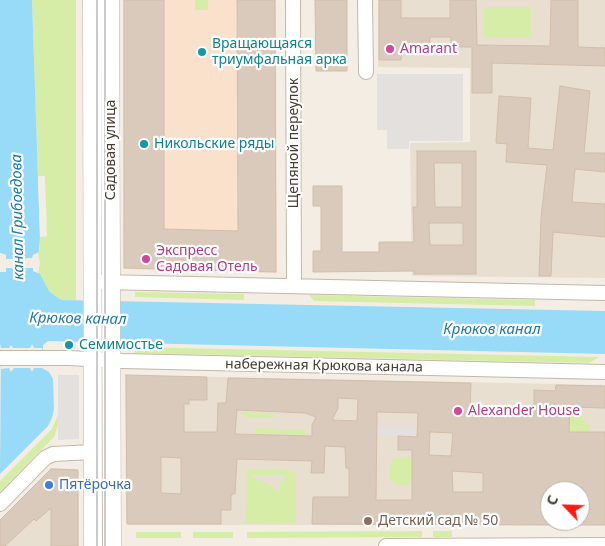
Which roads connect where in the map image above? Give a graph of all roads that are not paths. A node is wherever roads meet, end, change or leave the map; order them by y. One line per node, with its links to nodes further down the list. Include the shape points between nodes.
1 (92, 0): 6 (street, Садовая улица)
2 (110, 0): 7 (street, Садовая улица)
3 (293, 0): 8 (street, Щепяной переулок)
4 (365, 0): 5 (street)
5 (366, 72)
6 (93, 282): 7 (street); 10 (street, Садовая улица)
7 (111, 282): 8 (street); 12 (street, Садовая улица)
8 (294, 286): 9 (street)
9 (605, 293)
10 (93, 351): 11 (street, набережная Крюкова канала, via 43,358); 12 (street, набережная Крюкова канала); 14 (street)
11 (0, 358)
12 (112, 361): 13 (street, набережная Крюкова канала); 18 (street)
13 (605, 372)
14 (93, 452): 15 (street, via 53,454 45,458); 17 (street)
15 (0, 504)
16 (605, 544): 19 (street)
17 (93, 546)
18 (112, 546)
19 (386, 546)

